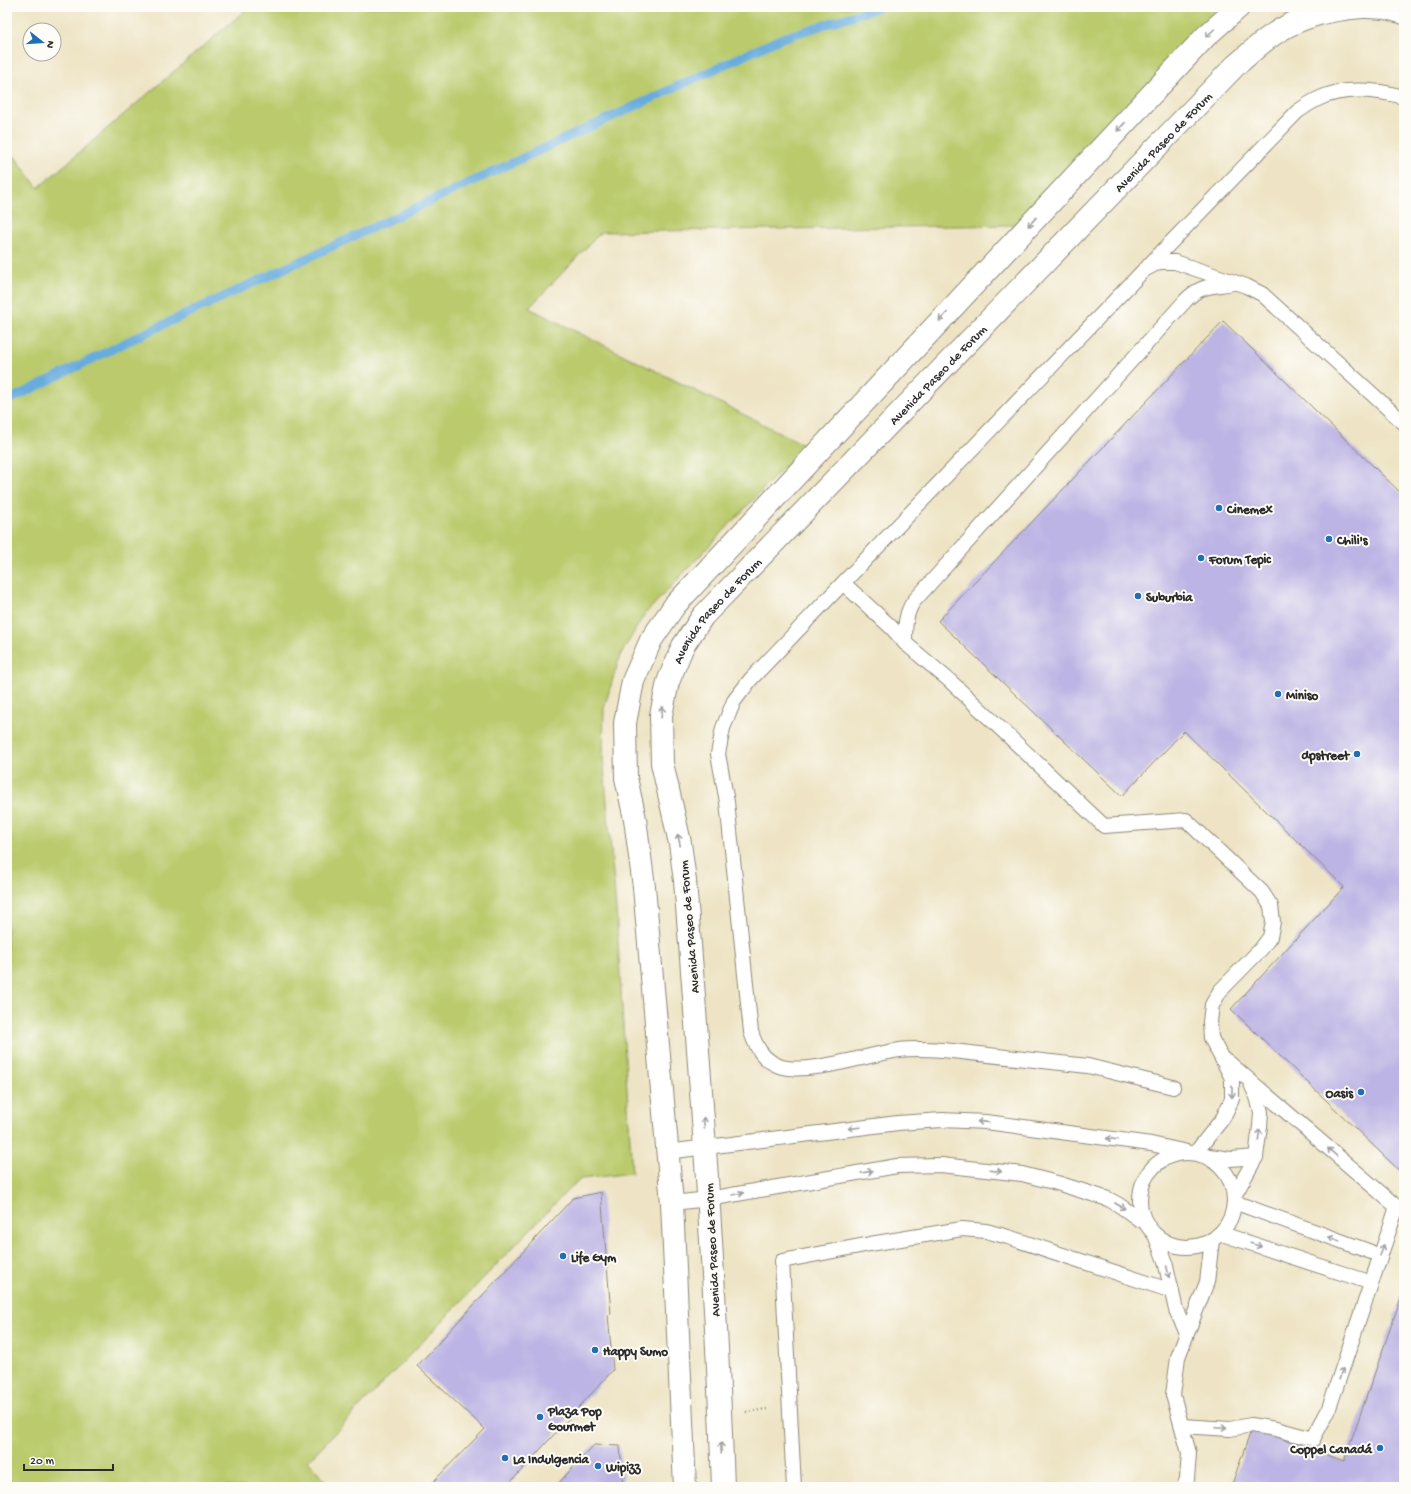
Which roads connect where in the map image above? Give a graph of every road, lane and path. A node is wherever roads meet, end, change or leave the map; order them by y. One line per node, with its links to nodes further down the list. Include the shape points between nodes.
1 (1239, 7): 15 (street, one-way to 15, via 1206,36 674,605 651,640 633,681 625,723 626,778 635,819 644,888)
2 (1363, 7): 14 (street, Avenida Paseo de Forum, one-way to 2, via 685,881 680,843 662,763 661,716 668,682 683,646 703,616 1236,65 1268,38 1298,21 1344,8)
3 (1367, 7): 4 (street, via 1386,8)
4 (1404, 13)
5 (1404, 97): 6 (lane, via 1373,90 1344,91 1319,98 1297,112)
6 (1144, 270): 7 (lane, via 1159,262 1175,262); 9 (lane)
7 (1237, 283): 8 (lane, via 1262,294); 10 (lane, via 1203,288 1195,291 1186,300 914,600 906,623)
8 (1404, 423)
9 (843, 583): 10 (lane); 13 (lane, via 751,679 734,701 722,728 718,754 727,802 751,1032 764,1058 780,1067 813,1067 900,1050 942,1050 1088,1066)
10 (905, 643): 11 (lane, via 950,680 1104,826 1186,820 1262,892 1271,906 1273,922 1270,937 1220,991 1212,1006 1211,1038)
11 (1220, 1056): 12 (lane); 16 (lane, one-way to 16, via 1232,1078 1232,1099 1223,1118)
12 (1249, 1080): 17 (lane, one-way to 12, via 1261,1112); 30 (lane, one-way to 12, via 1230,1429 1251,1425 1313,1439 1328,1411 1397,1207)
13 (1173, 1087)
14 (706, 1146): 15 (lane); 16 (lane, one-way to 14, via 1151,1144 994,1123 942,1120); 18 (street, Avenida Paseo de Forum)
15 (667, 1152): 20 (street)
16 (1196, 1153): 17 (lane, via 1231,1159); 19 (lane, via 1212,1160 1225,1171 1231,1183); 21 (lane, via 1170,1155 1150,1171 1145,1178 1140,1200)
17 (1256, 1157): 19 (lane)
18 (709, 1199): 20 (lane); 21 (lane, one-way to 21, via 897,1166 941,1165 1022,1174 1057,1183 1108,1199); 29 (street, Avenida Paseo de Forum)
19 (1234, 1199): 23 (lane, via 1232,1213 1225,1228); 24 (lane, one-way to 19)
20 (672, 1203): 31 (street)
21 (1145, 1221): 22 (lane)
22 (1155, 1235): 23 (lane, via 1178,1246 1196,1246); 26 (lane, one-way to 26, via 1165,1261)
23 (1215, 1237): 25 (lane, one-way to 25, via 1224,1235); 27 (lane, via 1207,1282)
24 (1371, 1252)
25 (1363, 1280)
26 (1172, 1291): 27 (lane, via 1176,1310); 28 (lane, via 1008,1237 986,1231 962,1229 782,1261)
27 (1187, 1333): 30 (lane, via 1178,1357 1173,1395)
28 (790, 1407): 29 (path); 33 (lane)
29 (720, 1415): 32 (street, Avenida Paseo de Forum, one-way to 29)
30 (1182, 1426): 34 (lane, via 1189,1452)
31 (685, 1487)
32 (723, 1487)
33 (794, 1487)
34 (1184, 1487)

